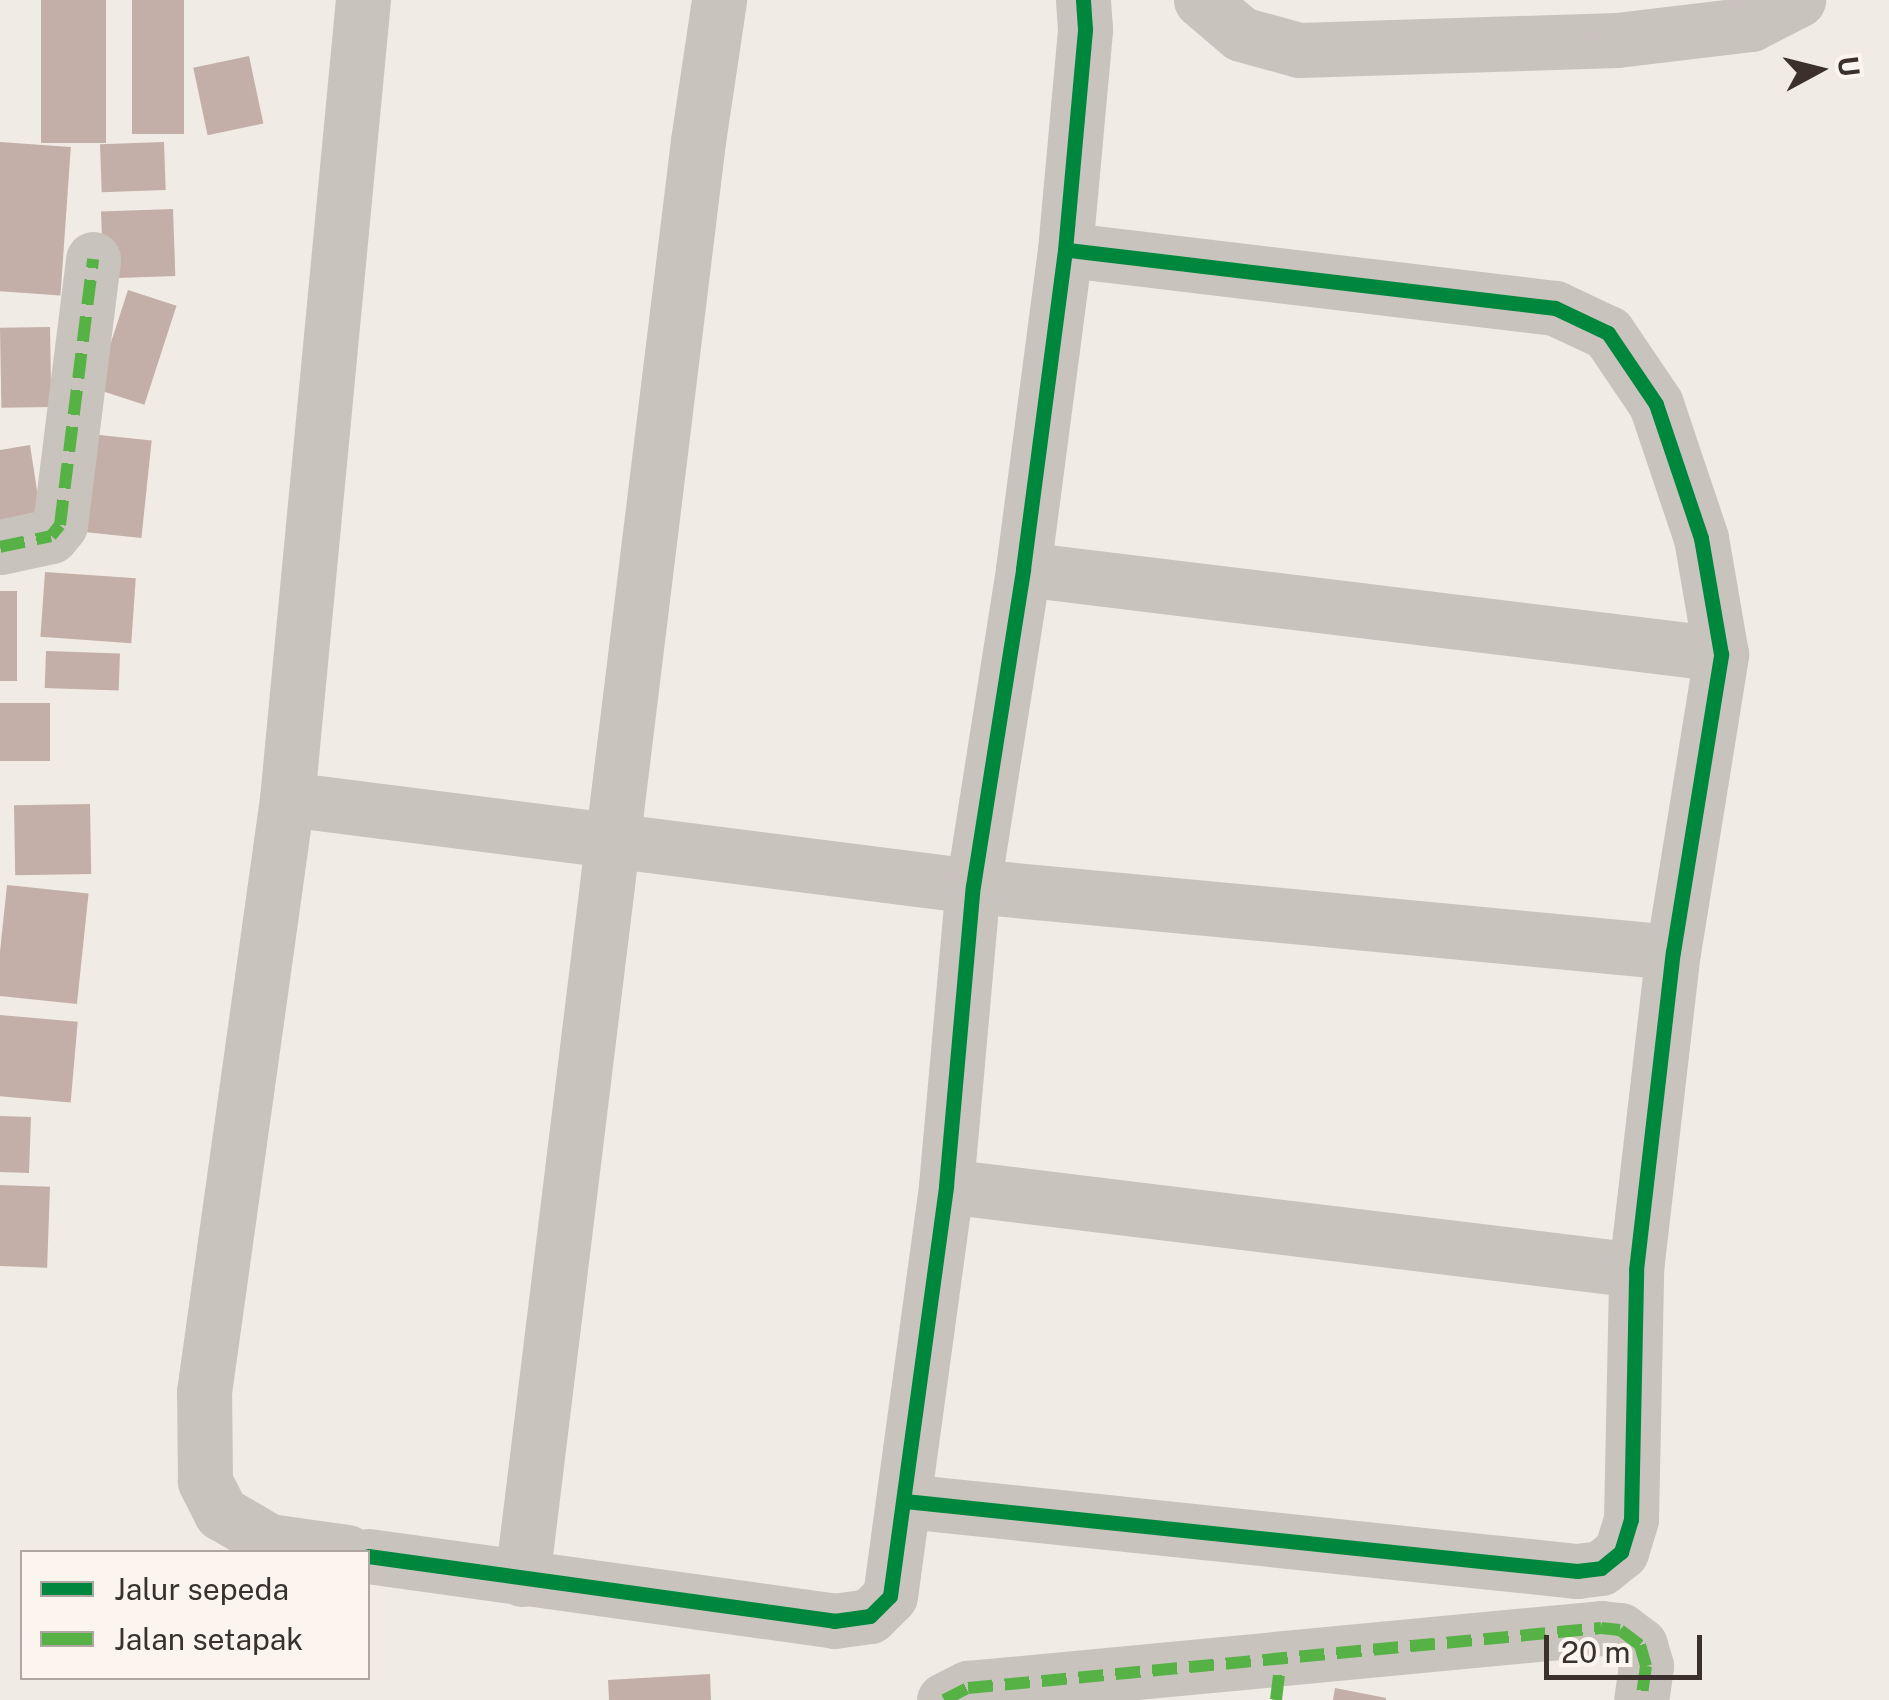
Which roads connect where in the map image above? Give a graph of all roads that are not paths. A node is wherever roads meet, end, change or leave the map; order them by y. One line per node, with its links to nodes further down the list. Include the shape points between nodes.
1 (363, 0): 11 (street)
2 (719, 0): 12 (street)
3 (1083, 0): 6 (street)
4 (1201, 0): 5 (street, via 1242,34 1299,50 1617,40 1751,24)
5 (1798, 0)
6 (1065, 250): 9 (street); 10 (street, via 1555,308 1608,333 1656,404 1701,538)
7 (94, 259): 8 (street, via 60,524 52,536)
8 (0, 547)
9 (1022, 569): 10 (street); 13 (street)
10 (1721, 654): 14 (street)
11 (287, 799): 12 (street); 18 (street, via 204,1392 205,1481 221,1513 268,1541)
12 (614, 837): 13 (street); 20 (street)
13 (973, 886): 14 (street); 15 (street)
14 (1673, 952): 16 (street)
15 (946, 1186): 16 (street); 17 (street)
16 (1636, 1270): 17 (street, via 1631,1519 1620,1552 1601,1568 1577,1572)
17 (905, 1501): 20 (street, via 890,1596 857,1619)
18 (333, 1550)
19 (370, 1556): 20 (street)
20 (522, 1579)
21 (1279, 1679): 22 (street, via 968,1688); 23 (street, via 1601,1628 1620,1630 1640,1645 1646,1666)
22 (944, 1700)
23 (1641, 1700)

